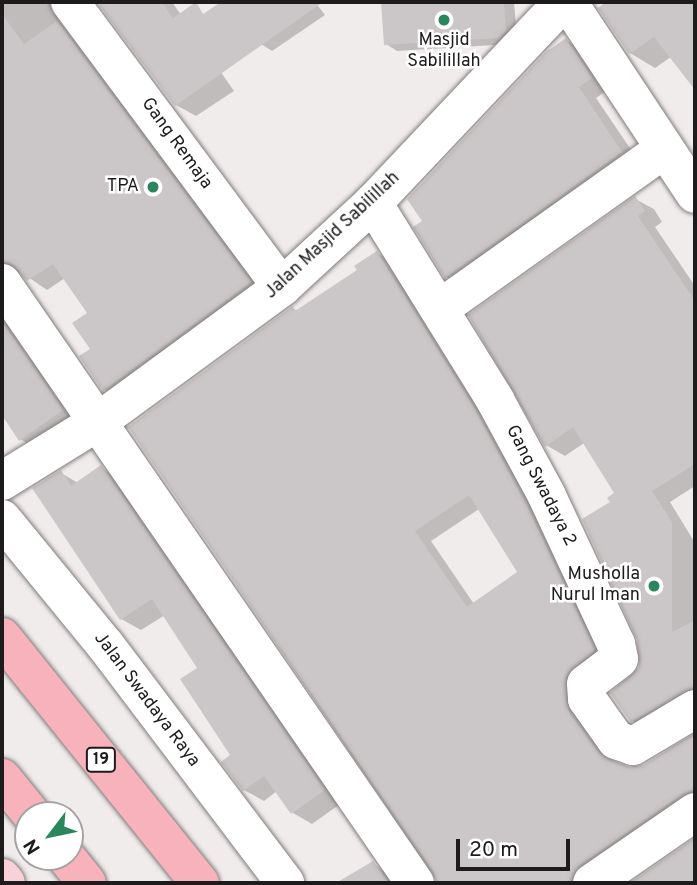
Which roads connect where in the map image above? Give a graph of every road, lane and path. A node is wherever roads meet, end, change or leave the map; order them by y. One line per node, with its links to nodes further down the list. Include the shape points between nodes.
1 (70, 2): 7 (street, Gang Remaja)
2 (565, 2): 3 (street); 5 (street, Jalan Masjid Sabilillah)
3 (664, 149): 4 (street); 8 (street)
4 (695, 194)
5 (373, 203): 7 (street, Jalan Masjid Sabilillah); 8 (street, Gang Swadaya 2)
6 (2, 283): 9 (street)
7 (282, 287): 9 (street, Jalan Masjid Sabilillah)
8 (442, 307): 13 (street, Gang Swadaya 2, via 546,494 618,650 614,667 586,684 587,699 615,740 634,746)
9 (99, 421): 10 (street, Jalan Masjid Sabilillah); 21 (street)
10 (2, 481)
11 (2, 519): 20 (street, Jalan Swadaya Raya, via 106,646)
12 (2, 637): 19 (highway, 19)
13 (695, 709)
14 (2, 778): 15 (highway)
15 (21, 801)
16 (695, 812): 22 (street)
17 (2, 877): 18 (main road)
18 (6, 883)
19 (200, 883)
20 (285, 883)
21 (415, 883)
22 (592, 883)

